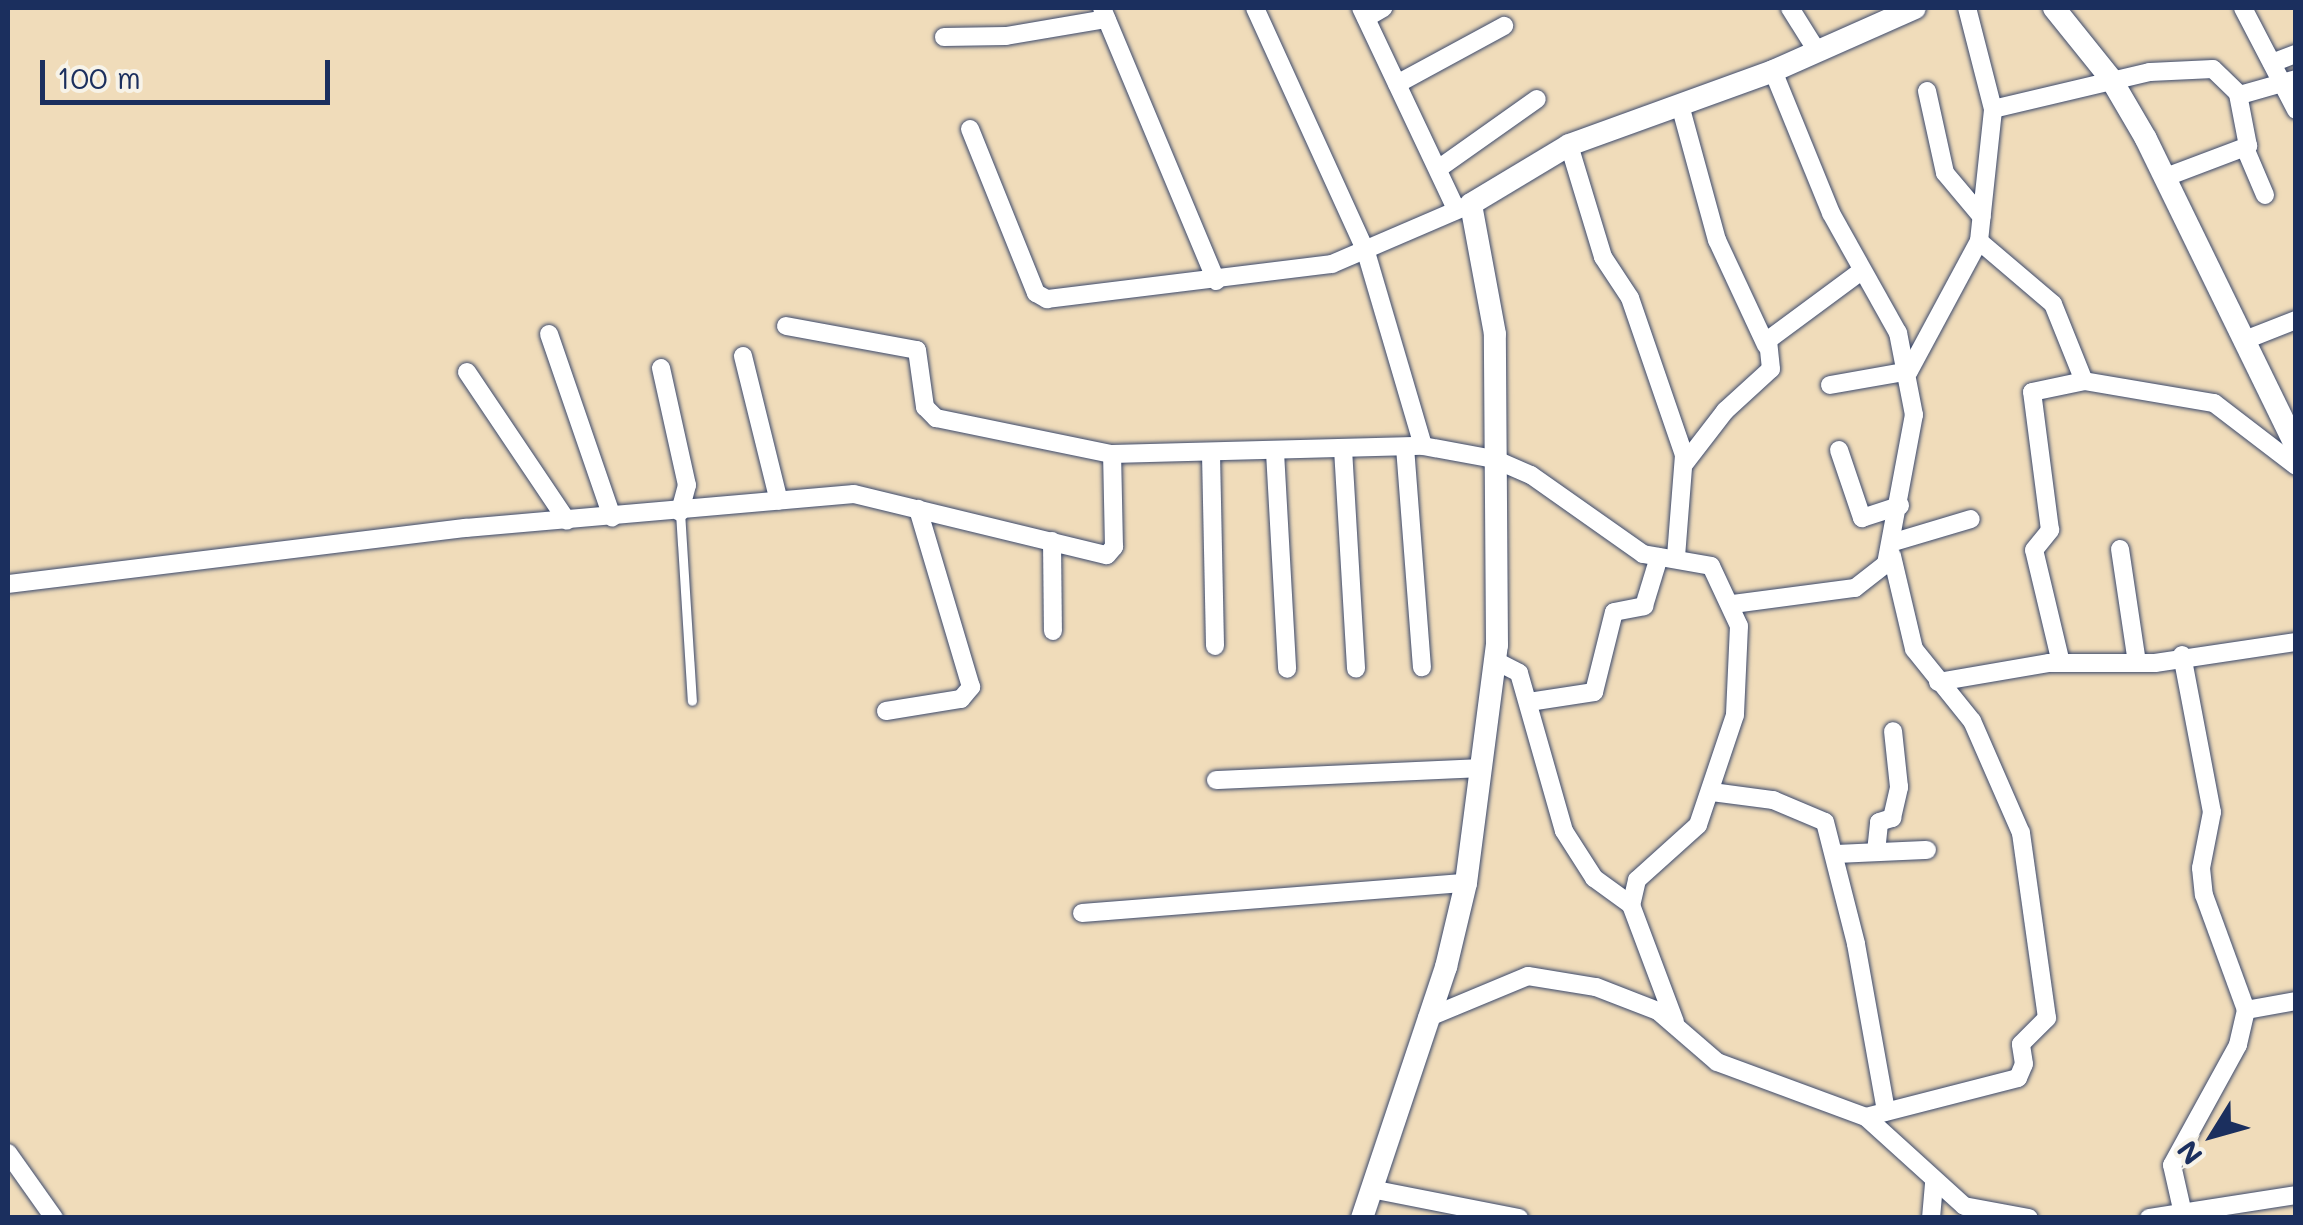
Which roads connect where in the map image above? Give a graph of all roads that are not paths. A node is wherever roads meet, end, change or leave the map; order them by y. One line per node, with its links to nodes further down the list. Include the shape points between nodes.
1 (1255, 8): 34 (street)
2 (1383, 8): 9 (street)
3 (1790, 8): 12 (street)
4 (1915, 8): 12 (street)
5 (1967, 8): 23 (street)
6 (2054, 8): 16 (street)
7 (2243, 8): 14 (street)
8 (1105, 13): 11 (street, via 1006,36); 36 (street)
9 (1364, 13): 18 (street)
10 (1504, 26): 18 (street)
11 (944, 36)
12 (1817, 51): 15 (street)
13 (2296, 54): 14 (street)
14 (2272, 63): 17 (street)
15 (1773, 71): 22 (street); 35 (street)
16 (2111, 78): 20 (street, via 2214,70); 23 (street); 29 (street)
17 (2289, 81): 20 (street); 24 (street)
18 (1397, 84): 28 (street)
19 (1927, 91): 32 (street, via 1945,173)
20 (2238, 94): 27 (street)
21 (1537, 99): 28 (street)
22 (1680, 106): 26 (street); 41 (street, via 1717,240)
23 (1993, 109): 32 (street)
24 (2296, 110)
25 (970, 129): 36 (street, via 1041,298)
26 (1569, 145): 31 (street); 56 (street, via 1603,257 1630,298)
27 (2245, 148): 29 (street); 30 (street)
28 (1438, 169): 31 (street)
29 (2166, 177): 40 (street)
30 (2265, 195)
31 (1463, 205): 34 (street); 55 (street, via 1493,297)
32 (1982, 217): 33 (street)
33 (1979, 241): 44 (street); 46 (street, via 2054,304)
34 (1366, 252): 36 (street); 48 (street)
35 (1860, 272): 41 (street); 44 (street, via 1893,321)
36 (1216, 281)
37 (2296, 320): 40 (street)
38 (786, 326): 53 (street, via 917,350 924,407 936,418)
39 (549, 334): 62 (street)
40 (2244, 340): 49 (street)
41 (1766, 345): 56 (street, via 1771,369 1725,411)
42 (743, 356): 58 (street)
43 (662, 368): 61 (street, via 687,486)
44 (1909, 370): 47 (street); 59 (street, via 1914,415)
45 (468, 372): 64 (street)
46 (2084, 382): 57 (street, via 2214,404); 76 (street, via 2032,392 2050,530 2034,550)
47 (1830, 385)
48 (1414, 446): 50 (street); 55 (street); 78 (street)
49 (2296, 448)
50 (1343, 449): 52 (street); 80 (street)
51 (1839, 450): 59 (street, via 1862,518)
52 (1275, 452): 54 (street); 79 (street)
53 (1112, 454): 54 (street); 65 (street, via 1112,552)
54 (1211, 454): 73 (street)
55 (1494, 459): 68 (street, via 1531,475 1632,547); 75 (street)
56 (1686, 463): 68 (street)
57 (2296, 466)
58 (779, 500): 60 (street, via 854,494); 61 (street)
59 (1900, 506): 66 (street)
60 (918, 509): 65 (street); 84 (street, via 971,687 961,699)
61 (680, 512): 62 (street); 82 (lane)
62 (612, 517): 64 (street)
63 (1971, 519): 66 (street)
64 (567, 521): 69 (street)
65 (1052, 542): 71 (street)
66 (1894, 549): 70 (street, via 1855,588); 81 (street, via 1907,632)
67 (2120, 549): 77 (street)
68 (1667, 556): 70 (street, via 1711,566); 83 (street, via 1644,606 1614,612 1594,692)
69 (8, 584)
70 (1734, 604): 88 (street, via 1742,646 1740,690)
71 (1052, 631)
72 (2296, 642): 74 (street)
73 (1215, 646)
74 (2182, 655): 77 (street); 96 (street, via 2212,812 2201,868 2204,894)
75 (1494, 660): 83 (street, via 1517,668); 86 (street)
76 (2060, 663): 77 (street); 81 (street)
77 (2137, 664)
78 (1422, 667)
79 (1287, 670)
80 (1356, 670)
81 (1938, 682): 99 (street, via 1977,729 2022,833 2046,1018 2020,1044 2024,1064 2018,1078)
82 (692, 701)
83 (1529, 702): 93 (street, via 1564,831 1603,888)
84 (886, 711)
85 (1893, 731): 90 (street, via 1898,787 1892,818 1880,822)
86 (1479, 768): 87 (street); 92 (street)
87 (1216, 780)
88 (1712, 792): 91 (street, via 1759,797 1820,817); 93 (street, via 1692,836 1637,880)
89 (1927, 850): 90 (street)
90 (1876, 852): 91 (street)
91 (1834, 854): 99 (street)
92 (1466, 882): 94 (street, via 1250,905); 97 (street)
93 (1632, 905): 98 (street)
94 (1082, 913)
95 (2296, 1001): 96 (street)
96 (2246, 1010): 105 (street, via 2238,1046 2172,1165)
97 (1427, 1018): 98 (street, via 1528,976 1596,987); 103 (street)
98 (1675, 1022): 100 (street, via 1717,1062)
99 (1886, 1110): 100 (street)
100 (1866, 1117): 102 (street)
101 (8, 1153): 106 (street)
102 (1934, 1182): 109 (street); 110 (street, via 1974,1210)
103 (1371, 1188): 107 (street); 108 (street)
104 (2296, 1195): 105 (street)
105 (2184, 1215): 111 (street)
106 (54, 1218)
107 (1362, 1218)
108 (1518, 1218)
109 (1931, 1218)
110 (2030, 1218)
111 (2149, 1218)

